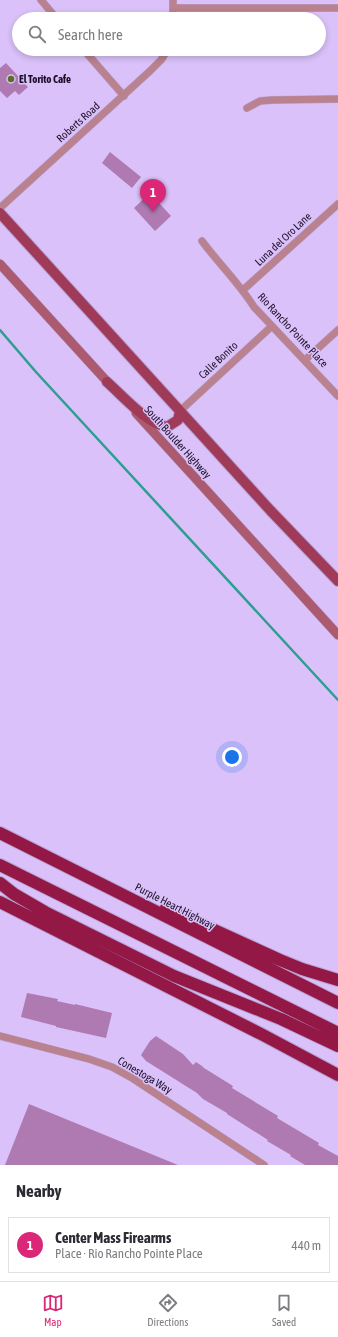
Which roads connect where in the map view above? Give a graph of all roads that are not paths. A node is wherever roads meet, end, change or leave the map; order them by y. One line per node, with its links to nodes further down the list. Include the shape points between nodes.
1 (41, 0): 7 (street)
2 (174, 0): 4 (street)
3 (269, 0): 5 (street)
4 (174, 8): 5 (street); 8 (street)
5 (269, 8): 6 (street)
6 (338, 8)
7 (51, 12)
8 (174, 12)
9 (89, 56): 11 (street)
10 (164, 56): 11 (street, Roberts Road)
11 (124, 96): 15 (street, Roberts Road)
12 (338, 99): 13 (street, via 260,101)
13 (247, 108)
14 (338, 204): 19 (street, Luna del Oro Lane)
15 (0, 208)
16 (0, 213): 25 (main road, South Boulder Highway)
17 (202, 241): 19 (street, Rio Rancho Pointe Place)
18 (0, 264): 23 (main road, South Boulder Highway)
19 (244, 290): 20 (street, Rio Rancho Pointe Place, via 254,307)
20 (272, 326): 22 (street, Rio Rancho Pointe Place); 25 (street, Calle Bonito)
21 (338, 330): 22 (street)
22 (305, 360): 24 (street, Rio Rancho Pointe Place)
23 (107, 382): 25 (main road, via 159,426 167,427 178,420); 27 (main road, South Boulder Highway)
24 (338, 396)
25 (180, 411): 26 (main road, South Boulder Highway)
26 (338, 581)
27 (338, 635)
28 (0, 832): 32 (highway, via 280,960); 33 (highway, Purple Heart Highway)
29 (0, 865): 34 (highway)
30 (0, 883): 36 (highway, via 45,912 174,976 281,1019)
31 (0, 902): 37 (highway)
32 (338, 980)
33 (338, 1003)
34 (338, 1033)
35 (0, 1036): 38 (street, Conestoga Way, via 112,1067)
36 (338, 1046)
37 (338, 1075)
38 (264, 1165)

